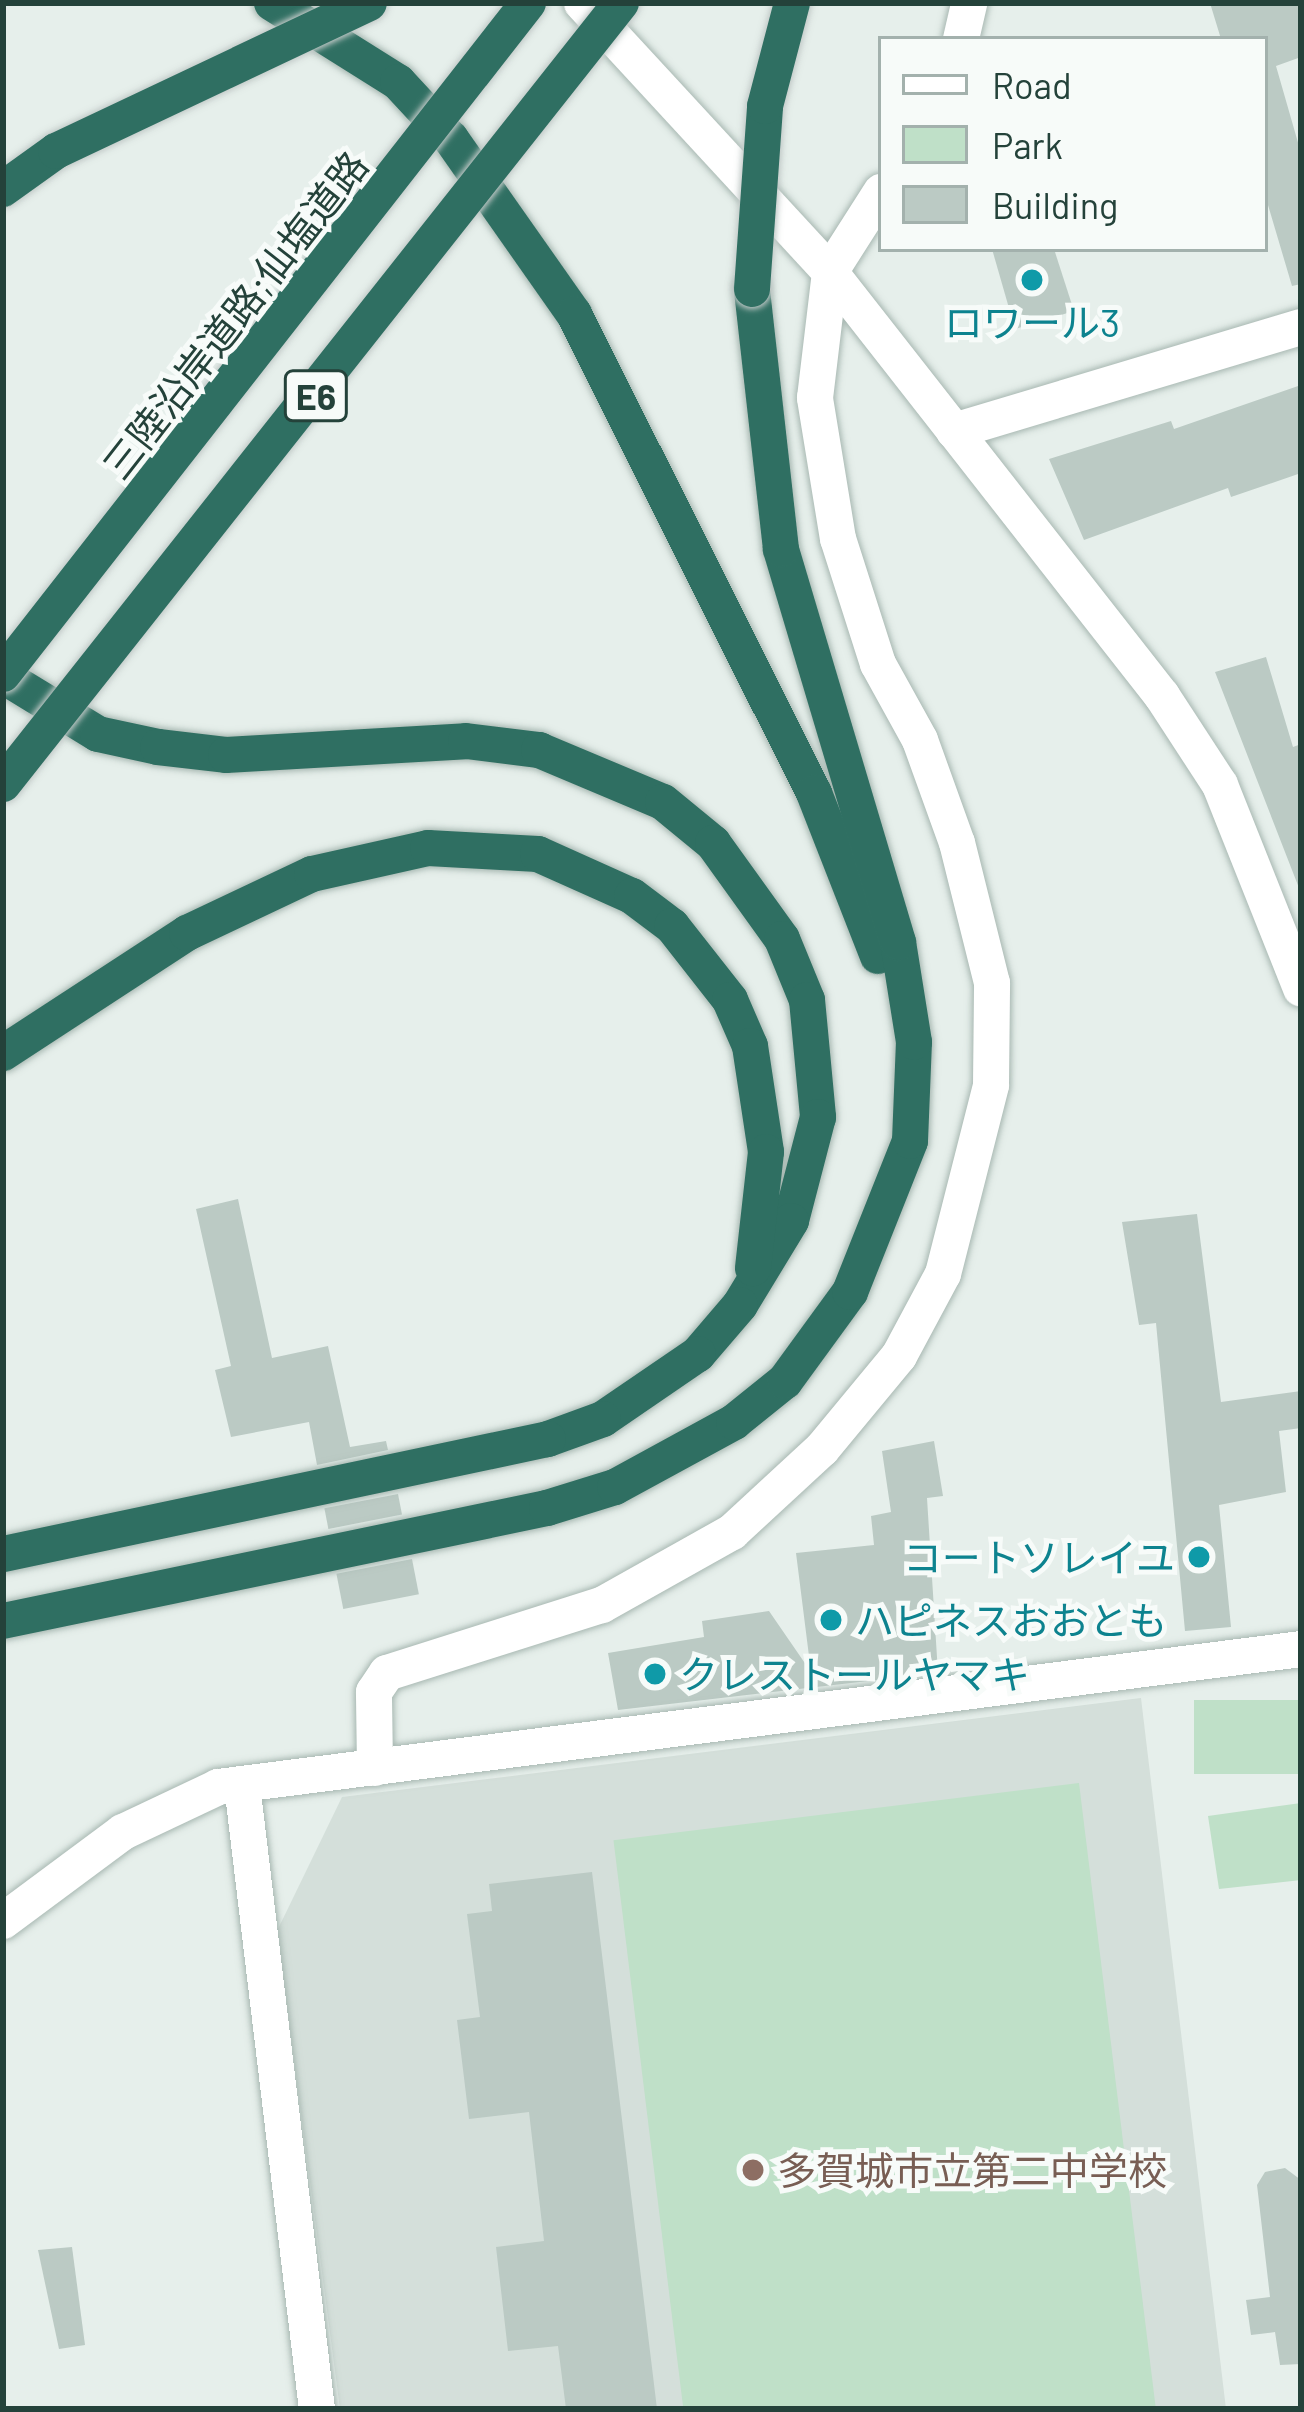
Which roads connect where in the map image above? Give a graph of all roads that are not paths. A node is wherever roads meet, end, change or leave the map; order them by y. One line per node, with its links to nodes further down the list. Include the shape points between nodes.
1 (272, 3): 18 (highway, via 398,82 502,208 574,314 775,710 865,914 893,1025 898,1136)
2 (370, 3): 9 (highway, bridge, via 56,151)
3 (527, 3): 14 (highway, 三陸沿岸道路;仙塩道路 / E6, bridge)
4 (582, 3): 11 (street)
5 (621, 3): 15 (highway, E6, bridge)
6 (792, 3): 18 (highway, bridge, via 765,106 752,289 782,549 909,991 910,1141)
7 (969, 3): 8 (street)
8 (962, 36)
9 (3, 189)
10 (878, 197): 11 (street)
11 (830, 272): 13 (street); 23 (street, via 815,398 838,538 878,664 920,740 957,843 992,982 991,1085 943,1274 899,1355 822,1448 732,1532 602,1605 386,1673 374,1692)
12 (1301, 327): 13 (street)
13 (954, 431): 16 (street, via 1162,696 1220,785)
14 (3, 675): 19 (highway, via 98,734 158,747 226,754 466,741 539,750 663,802 713,843 782,940 807,1000 817,1057 811,1165 790,1221)
15 (3, 784)
16 (1301, 989)
17 (3, 1053): 19 (highway, via 188,933 312,874 428,848 538,854 632,896 704,961 750,1046 765,1171 756,1260)
18 (874, 1243): 21 (highway, via 821,1339 784,1381 734,1421 614,1487 547,1508)
19 (740, 1305): 20 (highway, via 652,1391 548,1439)
20 (3, 1554)
21 (3, 1621)
22 (1301, 1649): 23 (street)
23 (375, 1768): 24 (street)
24 (242, 1785): 25 (street, via 218,1787 123,1832); 26 (street)
25 (3, 1921)
26 (317, 2409)

